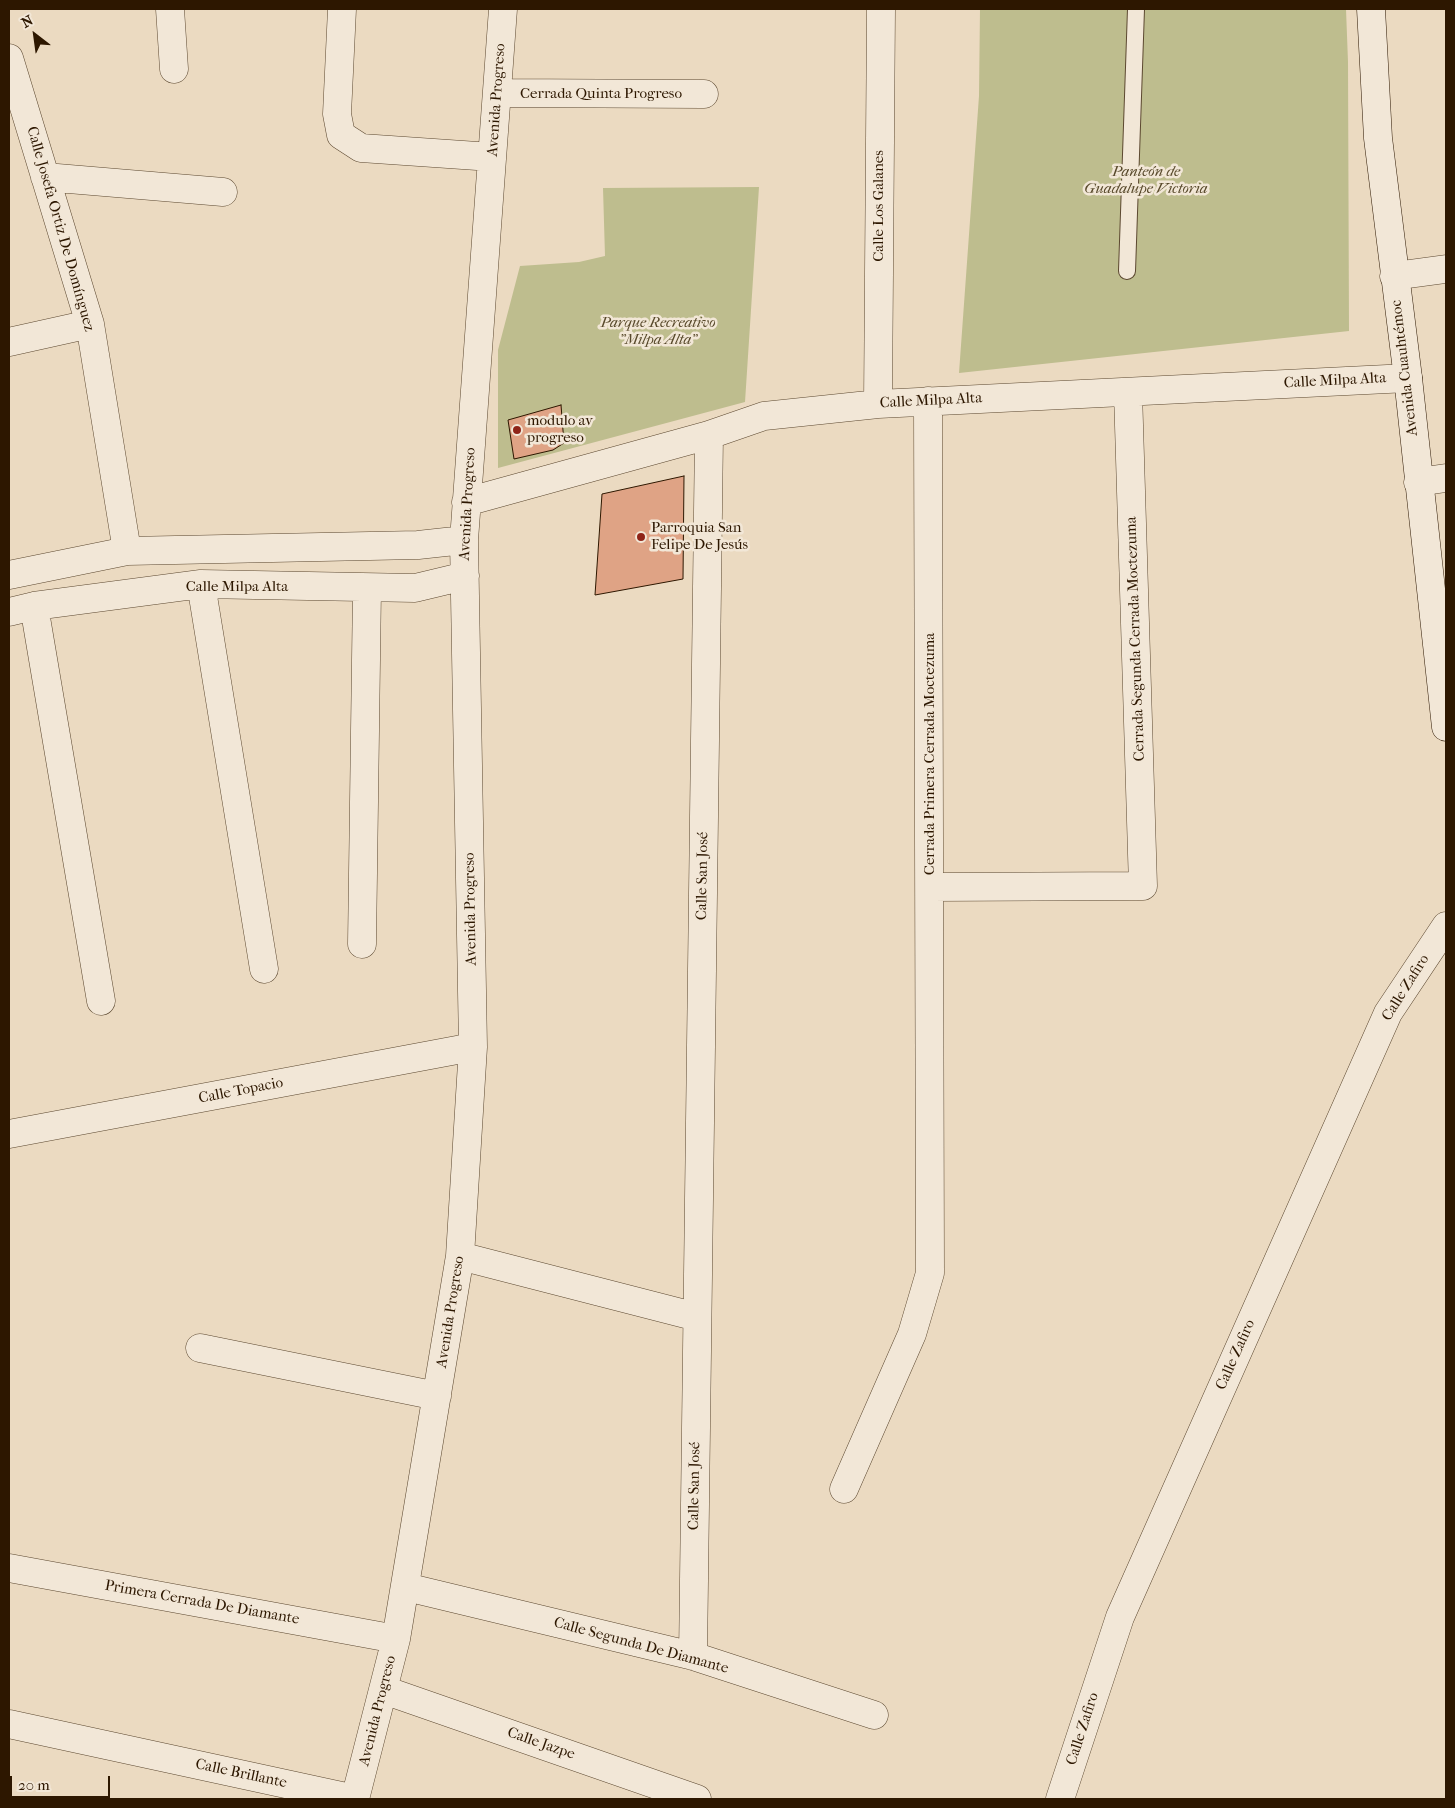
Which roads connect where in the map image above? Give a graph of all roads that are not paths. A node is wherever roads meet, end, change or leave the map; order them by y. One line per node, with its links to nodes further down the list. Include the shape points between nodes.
1 (170, 9): 8 (street)
2 (342, 9): 12 (street, via 337,114 341,135 361,148)
3 (504, 9): 9 (street, Avenida Progreso)
4 (881, 9): 23 (street, Calle Los Galanes)
5 (1136, 9): 16 (lane)
6 (1371, 9): 17 (street, Avenida Cuauhtémoc, via 1378,138)
7 (9, 58): 11 (street, Calle Josefa Ortiz De Domínguez)
8 (174, 69)
9 (497, 93): 10 (street, Cerrada Quinta Progreso); 12 (street, Avenida Progreso)
10 (704, 94)
11 (20, 132): 13 (street, Calle Josefa Ortiz De Domínguez)
12 (492, 156): 27 (street, Avenida Progreso)
13 (45, 176): 14 (street); 18 (street, Calle Josefa Ortiz De Domínguez)
14 (223, 192)
15 (1446, 269): 17 (street)
16 (1128, 271)
17 (1394, 276): 20 (street, Avenida Cuauhtémoc)
18 (90, 324): 19 (street); 29 (street, Calle Josefa Ortiz De Domínguez)
19 (9, 342)
20 (1408, 378): 21 (street, Calle Milpa Alta); 26 (street, Avenida Cuauhtémoc)
21 (1128, 392): 22 (street, Calle Milpa Alta); 37 (street, Cerrada Segunda Cerrada Moctezuma, via 1143,886)
22 (928, 402): 23 (street, Calle Milpa Alta); 37 (street, Cerrada Primera Cerrada Moctezuma)
23 (878, 404): 24 (street, Calle Milpa Alta, via 764,416)
24 (709, 435): 27 (street, Calle Milpa Alta); 45 (street, Calle San José)
25 (1446, 478): 26 (street)
26 (1418, 482): 35 (street, Avenida Cuauhtémoc)
27 (466, 502): 28 (street, Avenida Progreso)
28 (464, 540): 29 (street, via 418,545); 31 (street, Avenida Progreso)
29 (127, 551): 30 (street)
30 (9, 575)
31 (465, 576): 33 (street, Calle Milpa Alta, via 415,588); 42 (street, Avenida Progreso)
32 (201, 584): 33 (street, Calle Milpa Alta); 34 (street, Calle Milpa Alta); 40 (street)
33 (367, 589): 39 (street)
34 (21, 609): 41 (street)
35 (1445, 691): 36 (street, Avenida Cuauhtémoc)
36 (1446, 727)
37 (930, 887): 48 (street, Cerrada Primera Cerrada Moctezuma, via 930,1273 912,1334)
38 (1446, 926): 58 (street, Calle Zafiro, via 1388,1013 1120,1617)
39 (362, 944)
40 (264, 969)
41 (101, 1002)
42 (473, 1048): 43 (street, Calle Topacio); 44 (street, Avenida Progreso)
43 (9, 1134)
44 (460, 1256): 45 (street); 47 (street, Avenida Progreso)
45 (697, 1317): 52 (street, Calle San José)
46 (200, 1348): 47 (street)
47 (437, 1396): 50 (street, Avenida Progreso)
48 (844, 1489)
49 (9, 1568): 51 (street, Primera Cerrada De Diamante)
50 (406, 1587): 51 (street, Avenida Progreso); 52 (street, Calle Segunda De Diamante)
51 (396, 1639): 53 (street, Avenida Progreso)
52 (693, 1656): 54 (street, Calle Segunda De Diamante)
53 (384, 1690): 56 (street, Avenida Progreso); 57 (street, Calle Jazpe)
54 (874, 1715)
55 (9, 1724): 56 (street, Calle Brillante)
56 (355, 1799)
57 (697, 1799)
58 (1060, 1799)

